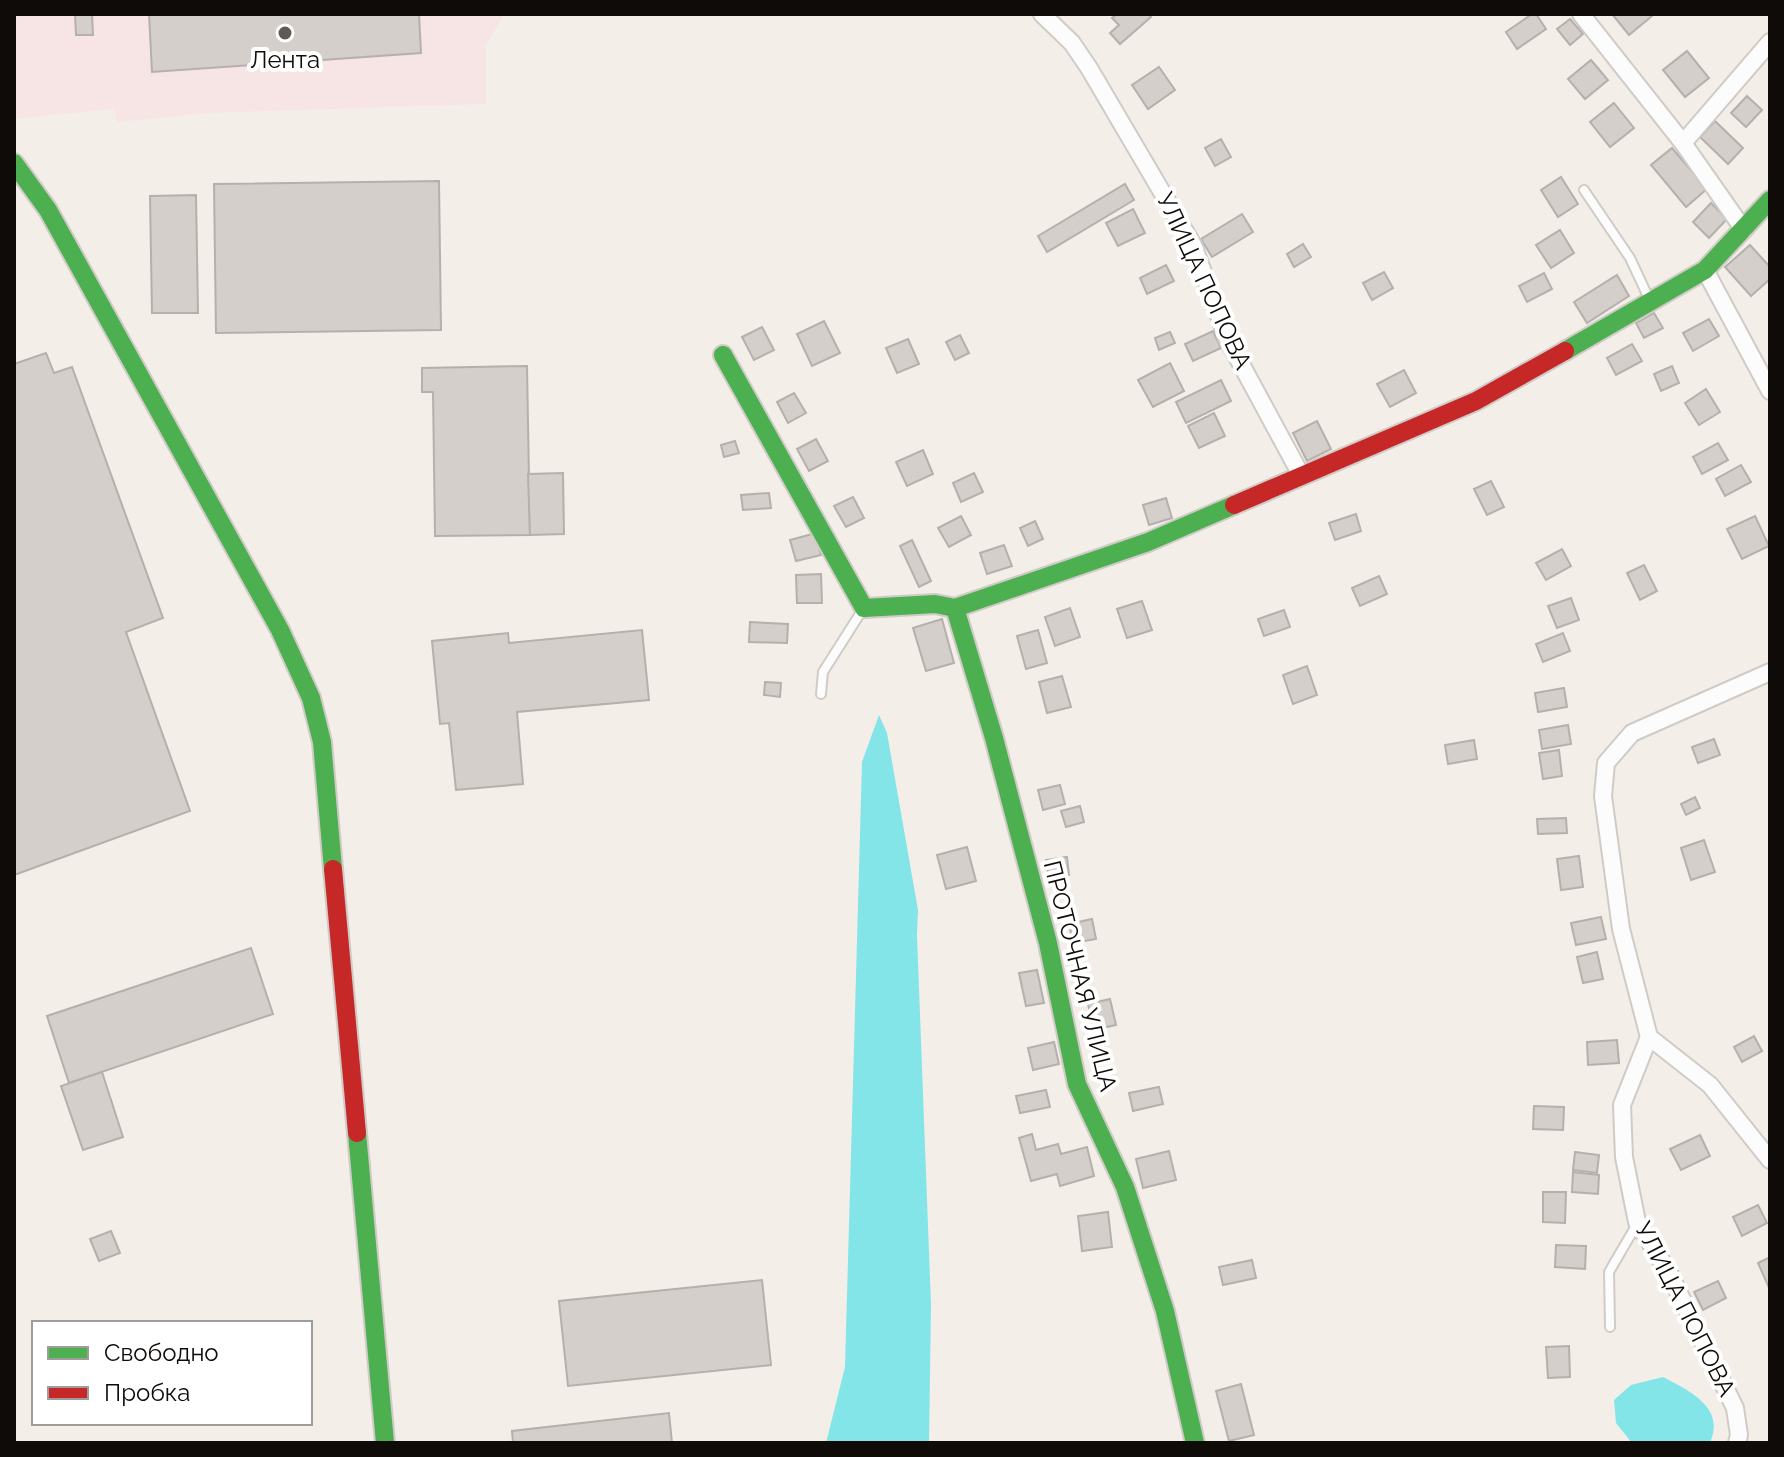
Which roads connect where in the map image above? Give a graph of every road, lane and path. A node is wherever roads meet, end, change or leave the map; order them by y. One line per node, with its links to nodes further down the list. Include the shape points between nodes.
1 (1042, 14): 13 (street, УЛИЦА ПОПОВА, via 1089,68 1193,245 1228,340)
2 (1581, 14): 4 (street)
3 (1770, 42): 4 (street)
4 (1683, 143): 8 (street)
5 (14, 163): 22 (street, via 56,224 280,630 311,698 322,742)
6 (1584, 190): 10 (lane, via 1630,258)
7 (1770, 200): 8 (street)
8 (1744, 230): 9 (street)
9 (1705, 270): 10 (street); 12 (street)
10 (1651, 303): 13 (street, via 1476,401)
11 (723, 355): 14 (street)
12 (1770, 391)
13 (1301, 475): 15 (street, via 1148,542)
14 (864, 608): 15 (street); 17 (lane, via 823,672)
15 (955, 608): 23 (street, ПРОТОЧНАЯ УЛИЦА, via 1048,943 1077,1084 1130,1201 1165,1311)
16 (1770, 672): 18 (street, via 1632,733 1606,763 1603,796 1621,929)
17 (821, 694)
18 (1649, 1037): 19 (street, via 1710,1085); 20 (street, УЛИЦА ПОПОВА, via 1622,1105 1624,1157)
19 (1770, 1160)
20 (1637, 1222): 21 (lane, via 1609,1272); 24 (street, УЛИЦА ПОПОВА, via 1669,1273 1735,1408)
21 (1610, 1327)
22 (385, 1443)
23 (1195, 1443)
24 (1737, 1443)

